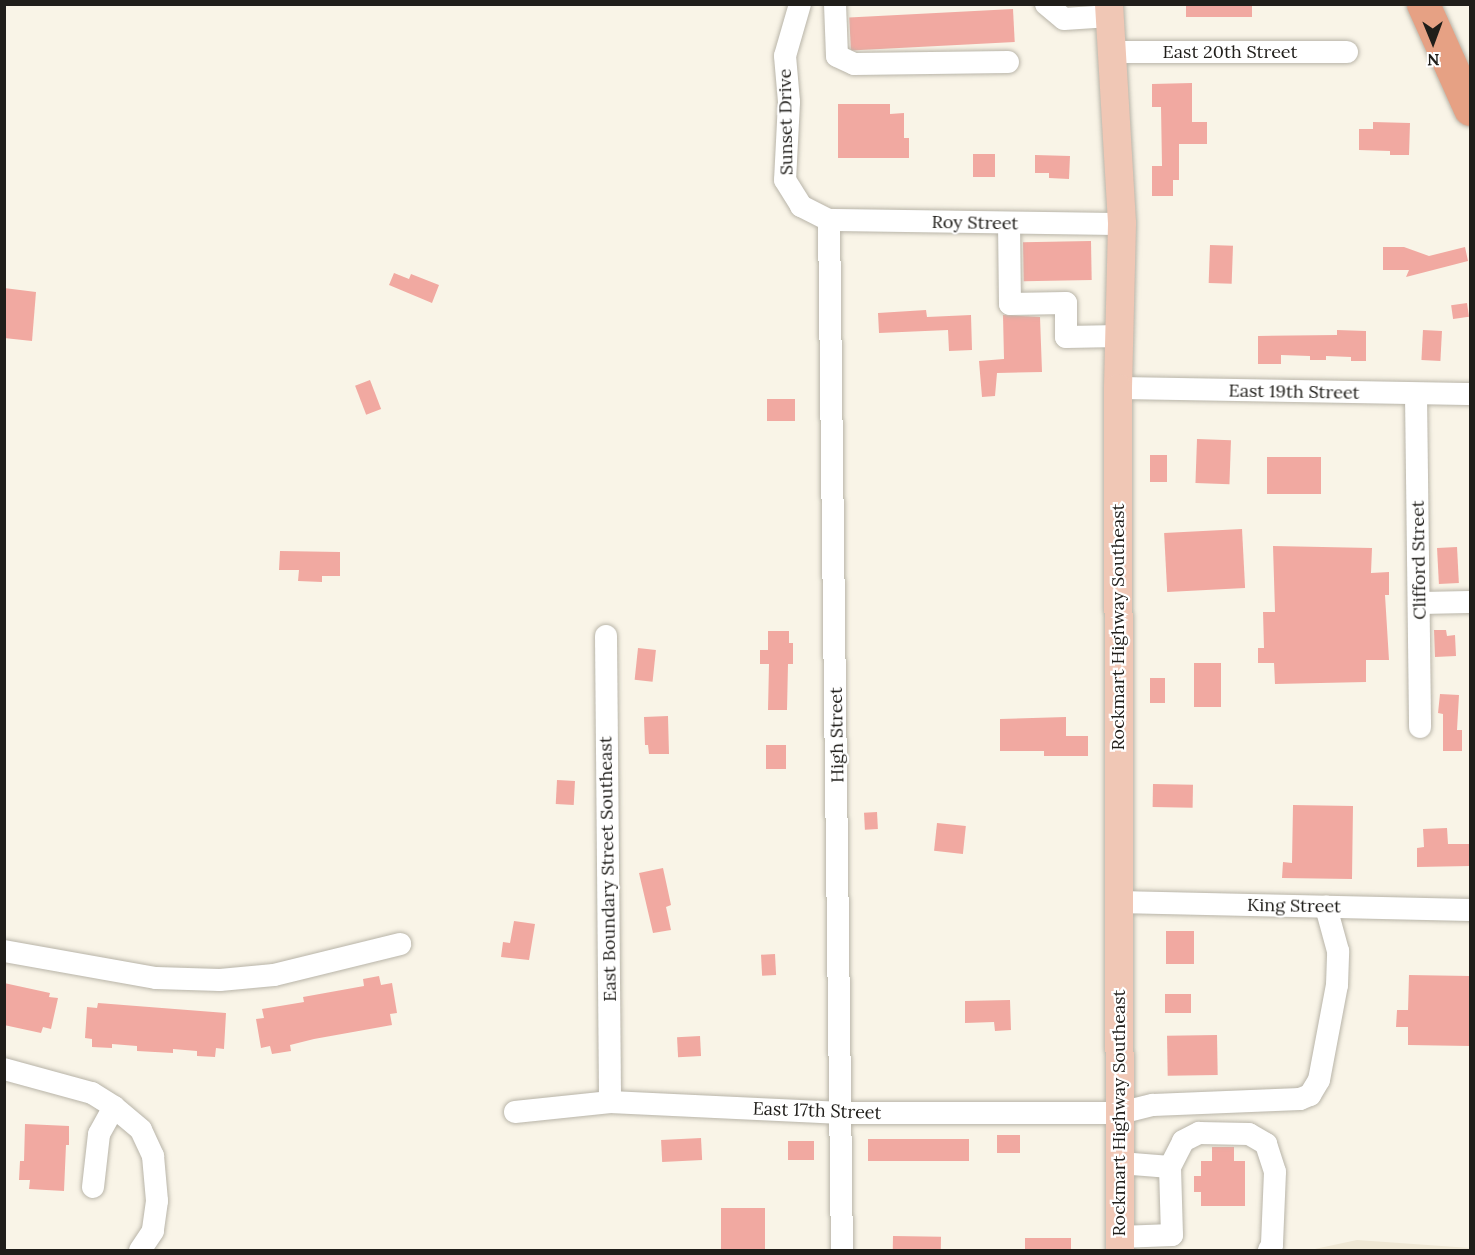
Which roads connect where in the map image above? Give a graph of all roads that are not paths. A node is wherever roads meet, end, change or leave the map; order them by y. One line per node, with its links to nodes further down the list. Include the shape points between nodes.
1 (800, 4): 12 (street, Sunset Drive, via 785,56 789,102 785,180 801,206)
2 (835, 4): 9 (street, via 837,56 854,64)
3 (1046, 4): 6 (street, via 1064,20)
4 (1424, 4): 11 (highway)
5 (1438, 4): 10 (highway)
6 (1110, 10): 7 (main road, Rockmart Highway Southeast)
7 (1112, 52): 8 (street, East 20th Street); 14 (main road, Rockmart Highway Southeast)
8 (1347, 52)
9 (1008, 62)
10 (1470, 77)
11 (1470, 110)
12 (829, 220): 13 (street, Roy Street); 32 (street, High Street)
13 (1009, 223): 14 (street, Roy Street); 15 (street, via 1010,304 1066,303 1066,337)
14 (1122, 224): 15 (main road, Rockmart Highway Southeast)
15 (1119, 336): 16 (main road, Rockmart Highway Southeast)
16 (1118, 388): 17 (street, East 19th Street); 23 (main road, Rockmart Highway Southeast)
17 (1416, 394): 18 (street, East 19th Street); 20 (street, Clifford Street)
18 (1470, 394)
19 (1470, 602): 20 (street)
20 (1420, 603): 22 (street, Clifford Street)
21 (606, 636): 29 (street, East Boundary Street Southeast)
22 (1420, 727)
23 (1118, 902): 24 (street, King Street); 33 (main road, Rockmart Highway Southeast)
24 (1326, 907): 25 (street, King Street); 33 (street, East 17th Street, via 1338,951 1337,985 1319,1080 1310,1095 1300,1099 1153,1105)
25 (1470, 910)
26 (400, 944): 27 (street, via 274,975 220,980 156,978)
27 (4, 951)
28 (5, 1069): 30 (street, via 92,1093)
29 (610, 1102): 31 (street, East 17th Street); 32 (street, East 17th Street)
30 (114, 1107): 36 (street, via 99,1134); 39 (street, via 141,1130 153,1156 157,1201 153,1231)
31 (515, 1112)
32 (842, 1113): 33 (street, East 17th Street); 40 (street, High Street)
33 (1120, 1113): 34 (main road, Rockmart Highway Southeast)
34 (1120, 1163): 35 (street); 38 (main road, Rockmart Highway Southeast)
35 (1170, 1167): 37 (street); 41 (street, via 1183,1141 1199,1133 1249,1134 1266,1144 1275,1172)
36 (93, 1187)
37 (1176, 1243): 38 (street)
38 (1120, 1244)
39 (140, 1251)
40 (842, 1251)
41 (1269, 1251)

